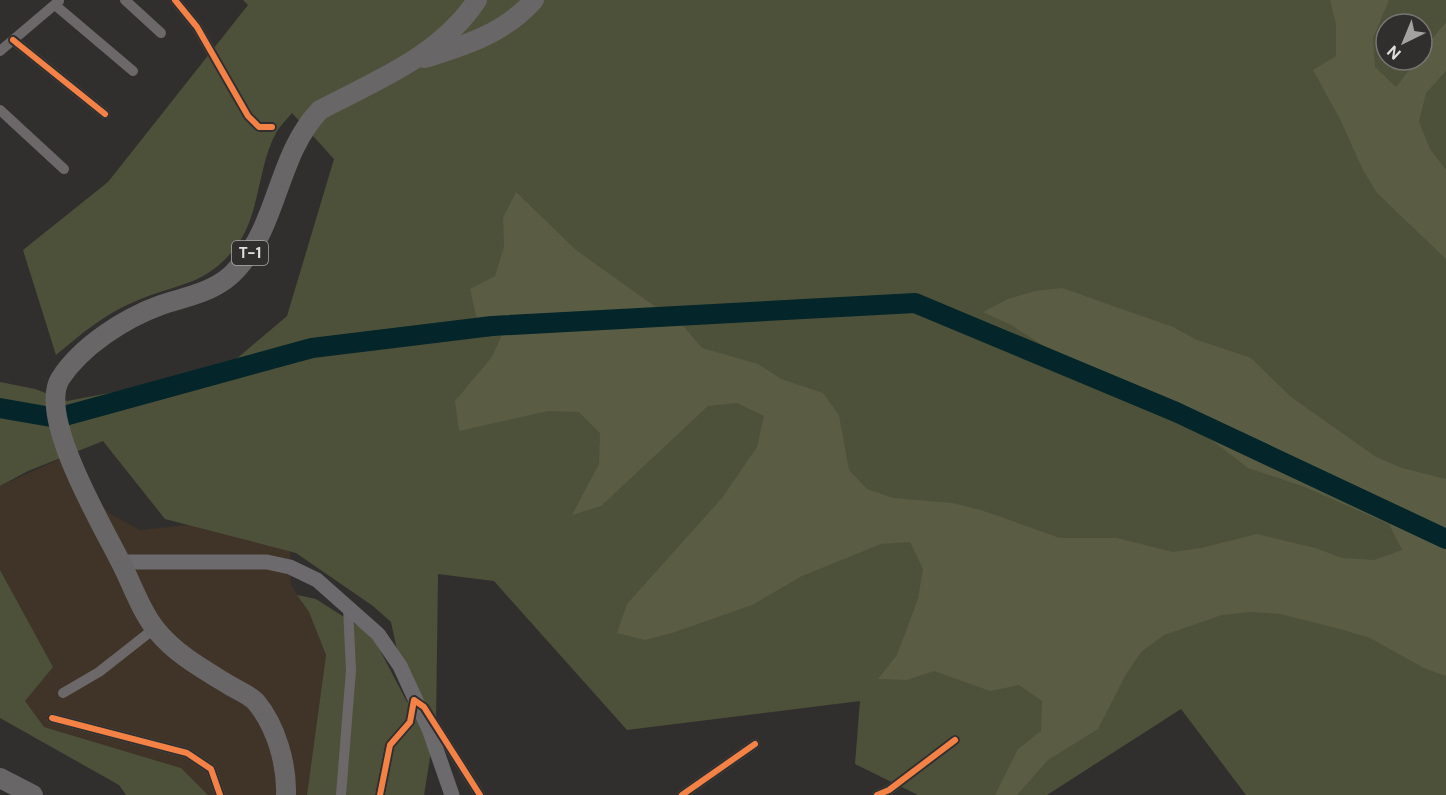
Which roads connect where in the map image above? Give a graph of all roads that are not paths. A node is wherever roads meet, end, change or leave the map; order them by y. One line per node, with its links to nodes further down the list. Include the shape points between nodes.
1 (125, 0): 6 (street)
2 (175, 0): 13 (street, via 197,27 248,116 259,127)
3 (477, 0): 9 (highway, T-1, via 449,33)
4 (534, 0): 9 (highway, T-1, via 503,28 462,47)
5 (57, 3): 7 (street); 10 (street)
6 (161, 33)
7 (13, 40): 8 (street); 12 (street)
8 (0, 51)
9 (415, 60): 15 (highway, T-1, via 320,110 299,138 260,238 237,270 210,290 145,312 85,351 60,380 54,400 57,417 82,488)
10 (133, 71)
11 (0, 110): 14 (street)
12 (105, 114)
13 (272, 127)
14 (64, 170)
15 (121, 562): 16 (main road, via 267,562 290,567 317,580); 17 (highway, T-1)
16 (348, 607): 19 (main road, via 384,642 400,666); 27 (street, via 351,670)
17 (155, 628): 18 (street, via 99,672); 26 (highway, T-1, via 184,658 255,701 282,753)
18 (63, 693)
19 (414, 700): 28 (street, via 410,722 390,745); 29 (main road, via 429,729); 30 (street, via 424,706)
20 (52, 718): 25 (street, via 187,753 211,769)
21 (955, 740): 32 (street)
22 (755, 744): 31 (street)
23 (0, 778): 24 (highway)
24 (33, 795)
25 (220, 795)
26 (286, 795)
27 (341, 795)
28 (380, 795)
29 (452, 795)
30 (480, 795)
31 (682, 795)
32 (877, 795)

